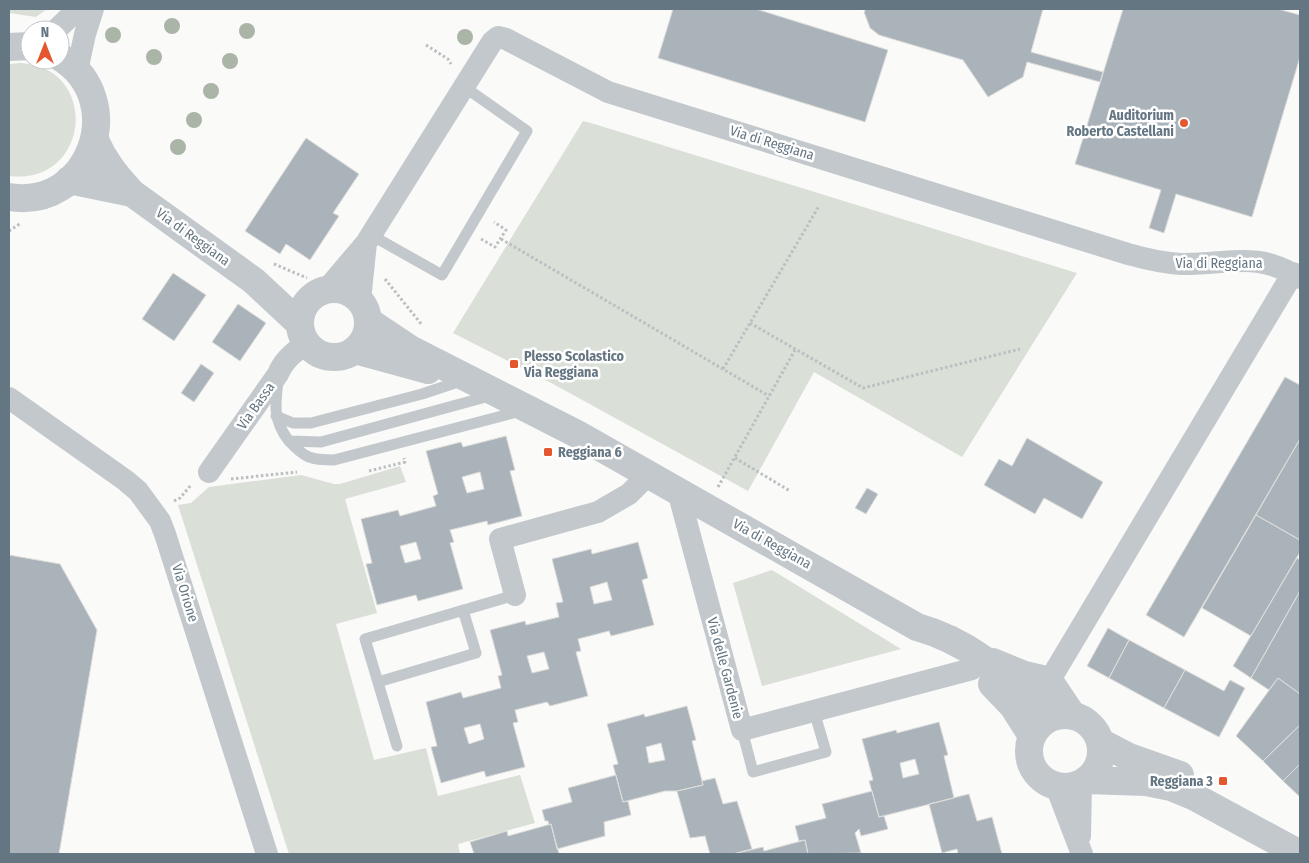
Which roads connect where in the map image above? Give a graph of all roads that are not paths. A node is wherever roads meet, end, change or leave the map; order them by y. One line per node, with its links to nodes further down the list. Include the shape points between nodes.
1 (78, 9): 3 (street)
2 (94, 9): 4 (street)
3 (66, 20)
4 (70, 62)
5 (70, 65): 7 (street, Via di Reggiana, via 93,98 97,119)
6 (463, 86): 11 (street, Via di Reggiana); 11 (lane, via 527,131 442,276); 13 (street, Via di Reggiana, via 498,37 608,92 1128,254 1183,264 1260,261)
7 (95, 140): 8 (street, Via di Reggiana, via 82,166); 9 (street, Via di Reggiana, via 103,158)
8 (69, 180): 9 (street, Via di Reggiana); 10 (street, Via di Reggiana, via 52,191)
9 (132, 193): 12 (street, Via di Reggiana)
10 (14, 203)
11 (368, 244): 14 (street, Via di Reggiana); 15 (street, Via di Reggiana)
12 (262, 272): 14 (street, Via di Reggiana); 16 (street, Via di Reggiana)
13 (1296, 275): 31 (street, Via di Reggiana)
14 (317, 289): 15 (street, via 346,291); 16 (street, via 301,314)
15 (364, 311): 17 (street, via 367,332); 19 (street, Via di Reggiana, via 410,349)
16 (303, 333): 17 (street, via 314,351 324,356 346,355); 18 (street, Via Bassa)
17 (355, 350): 19 (street, Via di Reggiana)
18 (278, 374): 23 (lane); 25 (street, Via Bassa)
19 (467, 379): 20 (street, Via di Reggiana); 23 (lane, via 311,423 293,423)
20 (497, 393): 22 (street, Via di Reggiana); 24 (lane, via 321,442)
21 (9, 398): 42 (street, Via Orione, via 125,480 138,491 160,521)
22 (529, 409): 24 (lane, via 334,460 309,459); 26 (street, Via di Reggiana)
23 (276, 416): 24 (lane, via 280,430)
24 (289, 441)
25 (209, 472)
26 (649, 474): 27 (street, Via di Reggiana); 28 (street, via 629,494 598,512 500,539)
27 (678, 491): 30 (street, Via di Reggiana, via 917,627 938,634); 35 (street, Via delle Gardenie)
28 (514, 595): 29 (lane)
29 (463, 610): 32 (lane, via 476,653); 32 (lane, via 365,639)
30 (974, 661): 31 (street, Via di Reggiana); 33 (street, Via delle Gardenie); 34 (street, Via di Reggiana, via 998,668); 36 (street, Via di Reggiana, via 1021,716)
31 (1051, 678): 34 (street, Via di Reggiana); 34 (street, Via di Reggiana)
32 (378, 682): 38 (lane)
33 (814, 711): 35 (street, Via delle Gardenie); 35 (lane, via 826,752 754,772)
34 (1056, 713): 36 (street, Via di Reggiana, via 1042,722); 37 (street, Via di Reggiana, via 1092,727)
35 (742, 730)
36 (1032, 736): 39 (street, via 1028,753 1033,769 1041,778)
37 (1100, 742): 39 (street, via 1098,766); 40 (street, Via di Reggiana, via 1129,757 1181,775)
38 (397, 746)
39 (1075, 783): 41 (street); 43 (street, via 1146,782 1171,787)
40 (1300, 839)
41 (1081, 850)
42 (267, 854)
43 (1300, 854)

